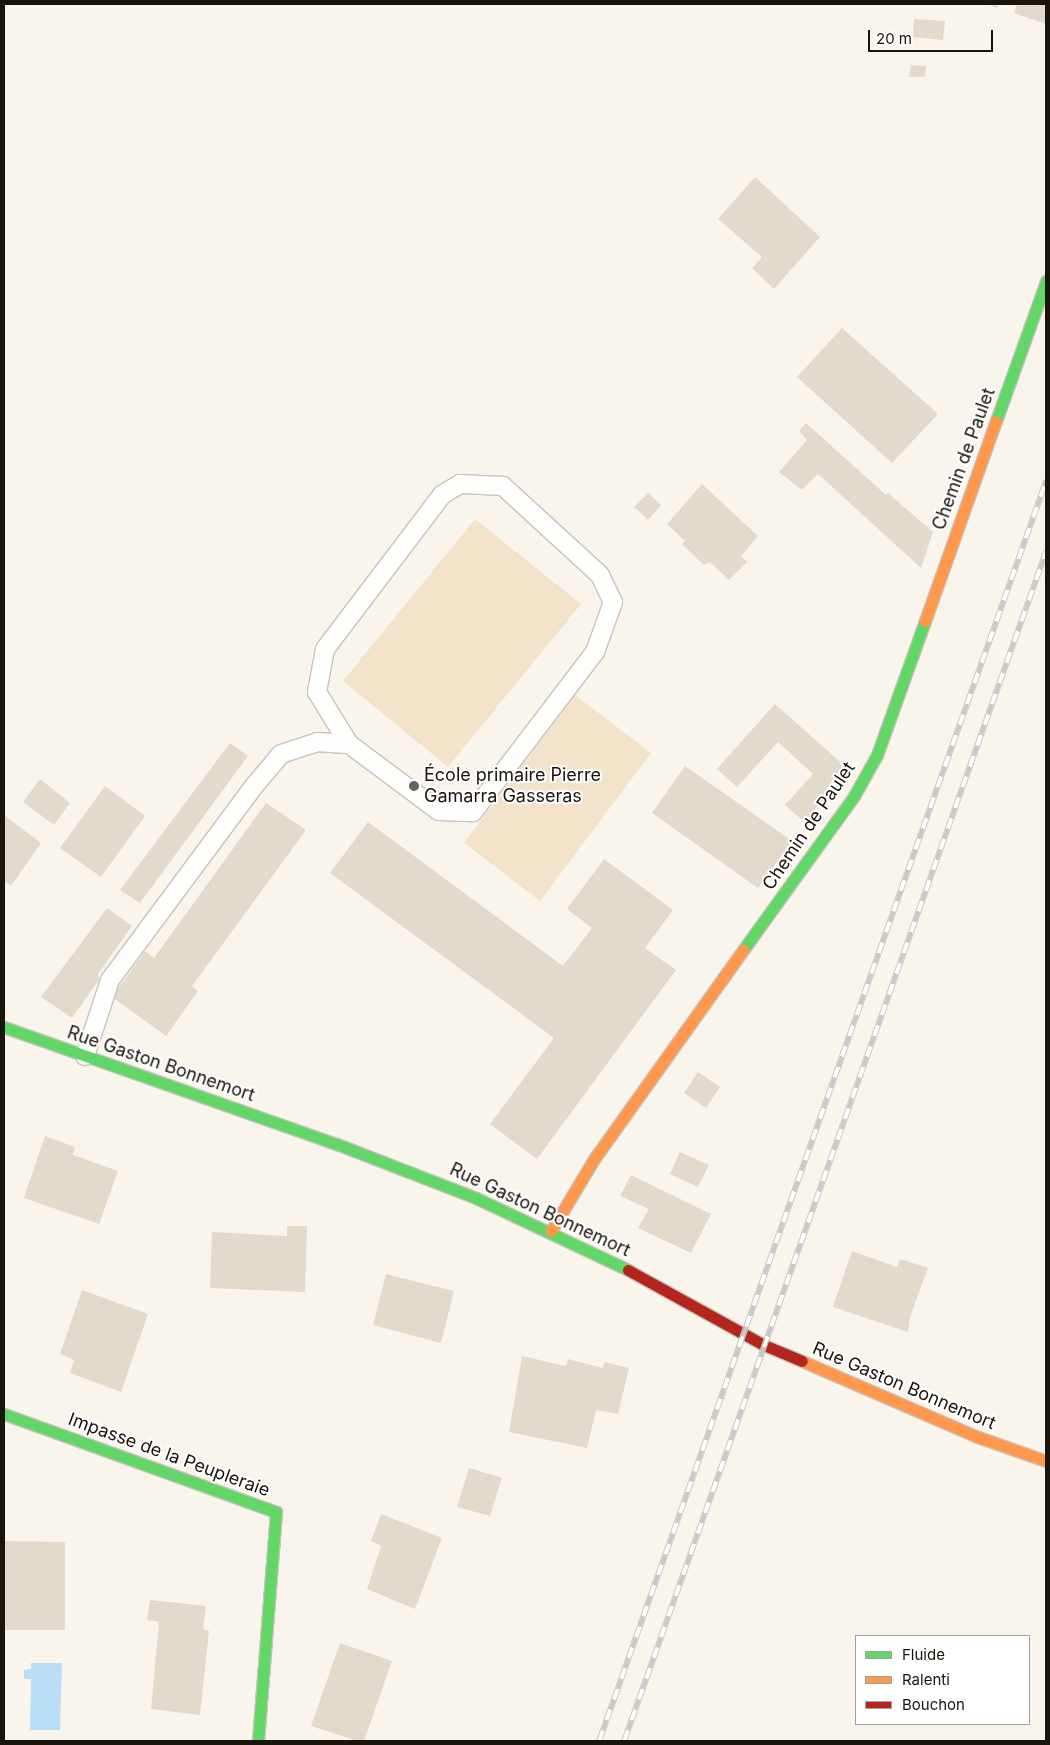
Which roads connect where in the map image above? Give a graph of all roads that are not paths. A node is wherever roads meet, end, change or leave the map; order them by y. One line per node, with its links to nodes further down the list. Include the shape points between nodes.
1 (1046, 281): 5 (street, Chemin de Paulet, via 877,755 854,796 594,1159)
2 (349, 744): 2 (lane, via 439,811 474,812 596,652 613,602 600,575 503,486 460,484 442,495 325,649 317,692); 4 (lane, via 316,742 281,754 110,980)
3 (4, 1027): 4 (street, Rue Gaston Bonnemort)
4 (85, 1056): 5 (street, Rue Gaston Bonnemort, via 412,1172)
5 (551, 1231): 7 (street, Rue Gaston Bonnemort, via 764,1345 978,1437)
6 (4, 1414): 8 (street, Impasse de la Peupleraie, via 276,1512)
7 (1046, 1461)
8 (258, 1741)

